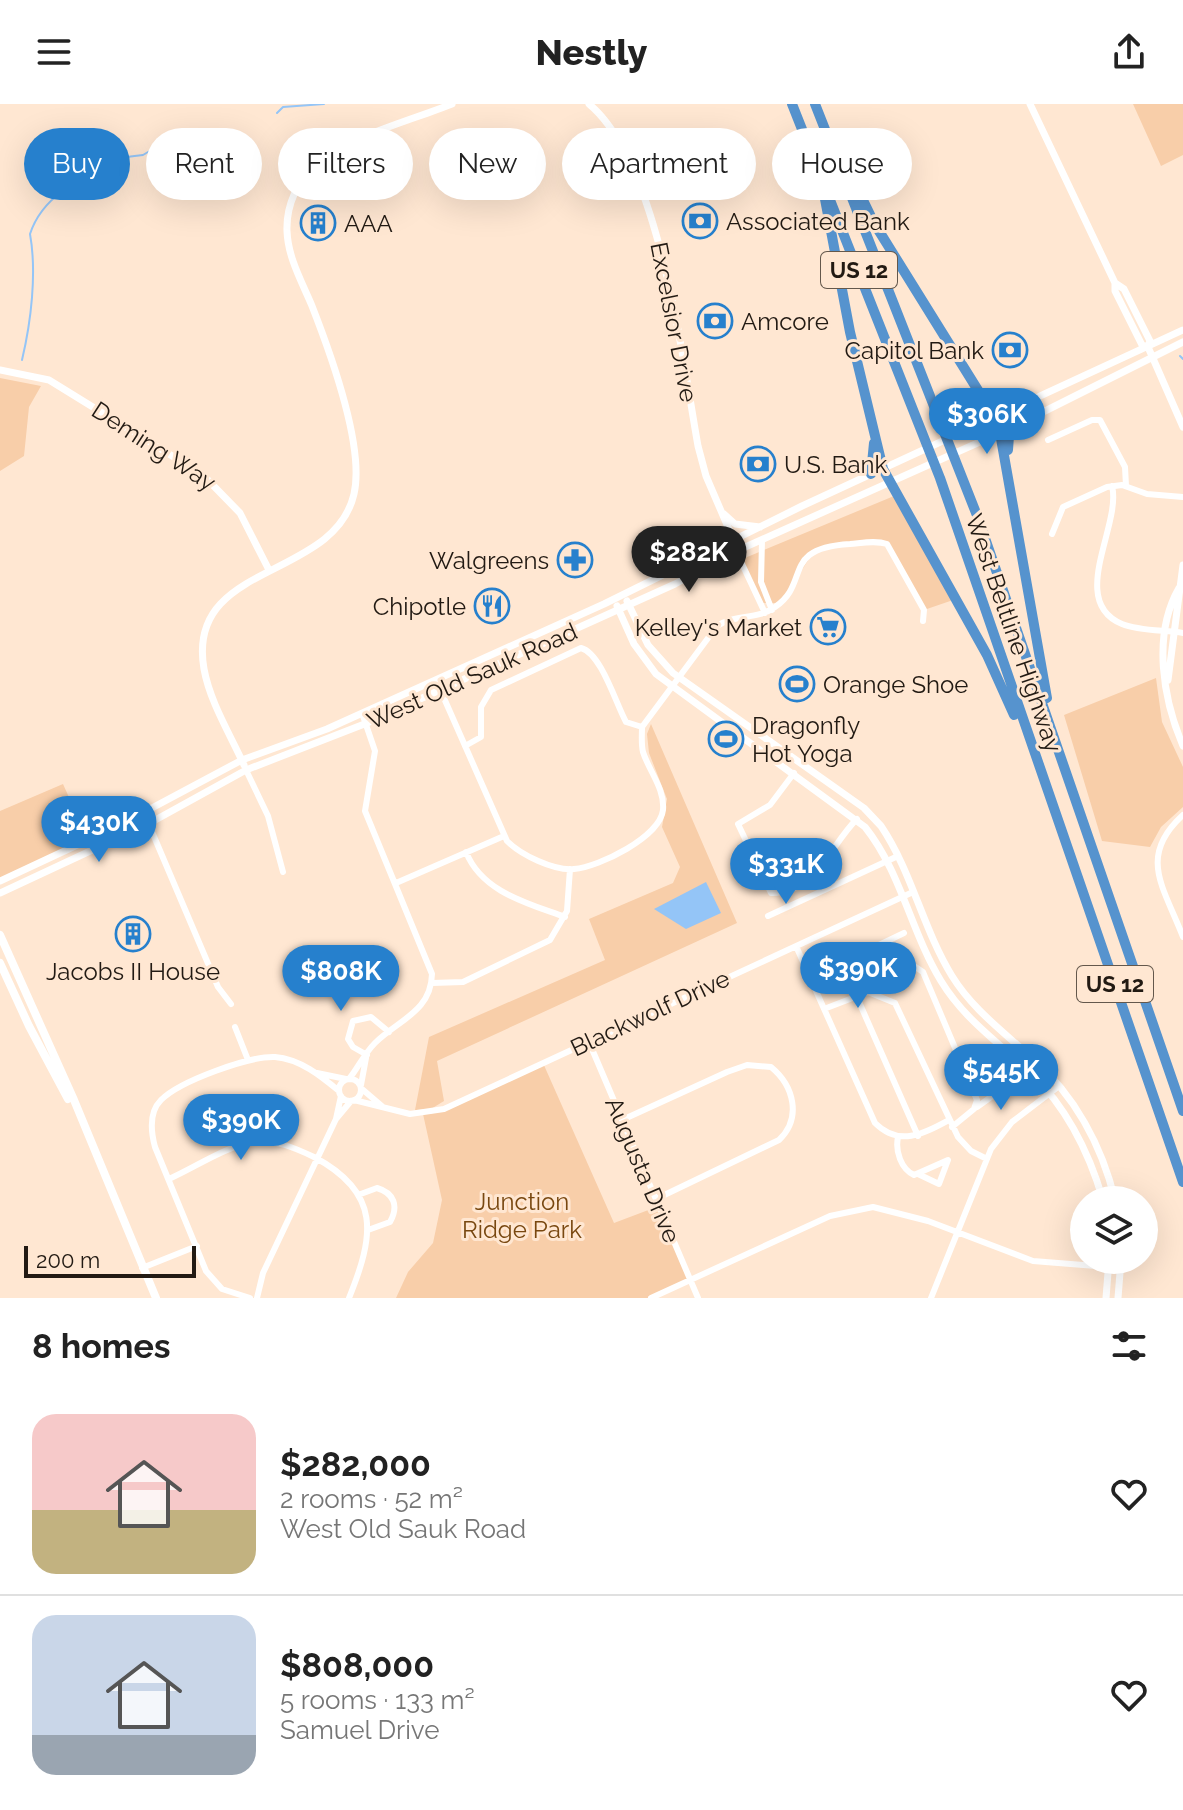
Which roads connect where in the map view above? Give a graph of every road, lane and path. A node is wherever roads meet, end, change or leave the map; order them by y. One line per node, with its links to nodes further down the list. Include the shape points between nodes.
1 (452, 104): 31 (street, via 331,153 308,172 292,199 290,250 336,368 357,476 350,508 331,536)
2 (589, 104): 24 (street, Excelsior Drive, via 620,142 658,238 698,446)
3 (817, 104): 11 (highway, via 874,223); 51 (highway, West Beltline Highway / US 12, via 942,425)
4 (1030, 104): 8 (street, via 1115,291 1142,345)
5 (792, 105): 14 (highway, via 830,219); 52 (highway, West Beltline Highway / US 12, via 940,478)
6 (1183, 330): 8 (street, West Old Sauk Road)
7 (1183, 342): 9 (street, West Old Sauk Road)
8 (1148, 347): 9 (street); 11 (street, West Old Sauk Road)
9 (1152, 357): 12 (street, West Old Sauk Road); 13 (street)
10 (0, 370): 31 (street, Deming Way, via 49,380 203,475 240,513)
11 (994, 418): 15 (highway); 18 (street, West Old Sauk Road)
12 (1015, 426): 15 (street, West Old Sauk Road); 17 (highway, via 1009,436)
13 (1183, 427)
14 (873, 429): 18 (highway); 19 (highway)
15 (1000, 433): 17 (highway); 20 (street, West Old Sauk Road)
16 (1048, 440): 22 (street, via 1100,420 1125,467)
17 (1007, 468): 51 (highway, via 1045,691)
18 (883, 469): 19 (street, West Old Sauk Road); 20 (highway)
19 (871, 474): 25 (street, West Old Sauk Road)
20 (889, 483): 28 (street, West Old Sauk Road); 52 (highway, via 987,655)
21 (1112, 486): 22 (street); 26 (street, via 1063,507); 38 (street, via 1097,574 1099,598 1107,614 1122,624)
22 (1126, 486): 23 (street)
23 (1183, 497)
24 (722, 513): 25 (street, via 735,524); 27 (street, Excelsior Drive)
25 (761, 527): 27 (street, West Old Sauk Road)
26 (1052, 534)
27 (734, 539): 29 (street, Excelsior Drive); 32 (street, West Old Sauk Road)
28 (762, 540): 29 (street, West Old Sauk Road); 36 (street, via 761,582)
29 (736, 551): 34 (street, West Old Sauk Road); 36 (street)
30 (1183, 565): 38 (street)
31 (269, 570): 48 (street, via 221,603 204,642 207,680)
32 (625, 595): 33 (street, West Old Sauk Road); 34 (street)
33 (614, 600): 35 (street); 40 (street, West Old Sauk Road)
34 (629, 605): 35 (street, West Old Sauk Road); 39 (street, via 648,645)
35 (618, 610): 41 (street, via 639,653); 42 (street, West Old Sauk Road)
36 (768, 612): 37 (street, via 781,603 814,551 869,542 887,544 924,610); 39 (street, via 717,626)
37 (923, 621)
38 (1175, 632): 47 (street, via 1162,669)
39 (679, 677): 41 (street); 59 (street, via 864,808)
40 (436, 680): 42 (street); 43 (street, West Old Sauk Road)
41 (672, 687): 45 (street); 50 (street)
42 (441, 689): 44 (street, West Old Sauk Road); 46 (street)
43 (362, 713): 44 (street); 48 (street, West Old Sauk Road)
44 (367, 723): 49 (street, West Old Sauk Road); 64 (street, via 375,751 365,811)
45 (642, 727): 46 (street, via 626,722 598,662 581,648 491,690 481,707 481,737); 61 (street, via 643,752 662,796 659,825 640,841)
46 (465, 746): 57 (street)
47 (1183, 746)
48 (242, 760): 49 (street); 53 (street, West Old Sauk Road)
49 (246, 770): 56 (street, West Old Sauk Road); 62 (street, via 268,816)
50 (794, 773): 55 (street); 55 (street, via 770,805 738,824 767,890 775,893 817,874)
51 (1067, 776): 97 (highway, West Beltline Highway / US 12)
52 (1046, 787): 107 (highway, West Beltline Highway / US 12)
53 (144, 813): 56 (street); 63 (street, West Old Sauk Road)
54 (1183, 815): 72 (street, via 1163,835 1156,857)
55 (857, 819): 60 (street)
56 (148, 824): 66 (street, West Old Sauk Road); 79 (street, via 218,987)
57 (504, 836): 58 (street); 61 (street, via 519,852)
58 (466, 852): 64 (street); 69 (street, via 475,872 497,889)
59 (898, 856): 60 (street); 65 (street)
60 (887, 861): 67 (street); 68 (street)
61 (570, 869): 69 (street)
62 (283, 872)
63 (0, 881)
64 (396, 883): 77 (street)
65 (913, 892): 67 (street, Blackwolf Drive); 89 (street, via 961,989)
66 (0, 893)
67 (902, 897): 74 (street, Blackwolf Drive); 91 (street, via 952,998)
68 (768, 916)
69 (565, 917): 77 (street, via 542,945 463,982)
70 (904, 933): 73 (street)
71 (0, 935): 95 (main road)
72 (1183, 937)
73 (881, 944): 76 (street); 86 (street, via 923,972)
74 (796, 946): 76 (street); 83 (street, Blackwolf Drive)
75 (0, 963): 95 (main road)
76 (809, 977): 80 (street)
77 (432, 983): 82 (street, via 424,1006)
78 (856, 995): 80 (street); 100 (street, via 878,994 899,1008); 101 (street)
79 (231, 1004)
80 (824, 1009): 102 (street, via 867,1111 884,1133)
81 (235, 1027): 85 (street)
82 (389, 1032): 84 (street); 84 (street, via 371,1017 353,1021 348,1039)
83 (589, 1042): 94 (street, Blackwolf Drive, via 434,1113); 99 (street, Augusta Drive)
84 (366, 1056): 88 (street); 90 (street)
85 (248, 1060): 87 (street, via 277,1057); 106 (street, via 159,1101 151,1131)
86 (962, 1062): 96 (street, via 977,1100); 96 (street, via 991,1092)
87 (317, 1073): 88 (street); 92 (street)
88 (348, 1079): 90 (street); 92 (street)
89 (1059, 1086): 91 (street); 109 (street, via 1094,1139)
90 (361, 1087): 93 (street); 94 (street)
91 (1049, 1093): 104 (street, via 1012,1122); 108 (street, via 1083,1145)
92 (340, 1094): 93 (street, Blackwolf Drive); 98 (street)
93 (353, 1100): 94 (street, Blackwolf Drive); 98 (street)
94 (383, 1107)
95 (76, 1109): 116 (main road)
96 (974, 1109): 100 (street)
97 (1183, 1111)
98 (336, 1119): 103 (street)
99 (622, 1120): 111 (street, Augusta Drive); 111 (street, via 747,1065 771,1067 790,1091 791,1124 779,1140)
100 (950, 1124): 101 (street); 104 (street, via 965,1146)
101 (918, 1136): 102 (street)
102 (898, 1137): 105 (street, via 896,1148 906,1171)
103 (317, 1159): 106 (street, via 286,1145 257,1142); 110 (street, via 344,1177); 121 (street)
104 (987, 1159): 113 (street)
105 (918, 1174): 105 (street, via 939,1184 948,1160 923,1173)
106 (169, 1179): 114 (street)
107 (1183, 1182)
108 (1098, 1186)
109 (1110, 1186)
110 (358, 1195): 112 (street); 112 (street, via 377,1188 391,1194 395,1204 390,1222)
111 (656, 1199): 119 (street, Augusta Drive)
112 (368, 1230): 122 (street)
113 (958, 1233): 115 (street, via 1033,1261); 119 (street, via 891,1210 849,1211); 125 (street)
114 (197, 1246): 116 (street); 121 (street, via 213,1282 236,1296)
115 (1070, 1262)
116 (142, 1268): 120 (main road)
117 (1108, 1274): 126 (street)
118 (1120, 1274): 127 (street)
119 (690, 1280): 123 (street); 124 (street, Augusta Drive)
120 (156, 1298)
121 (255, 1298)
122 (349, 1298)
123 (651, 1298)
124 (698, 1298)
125 (931, 1298)
126 (1106, 1298)
127 (1118, 1298)

